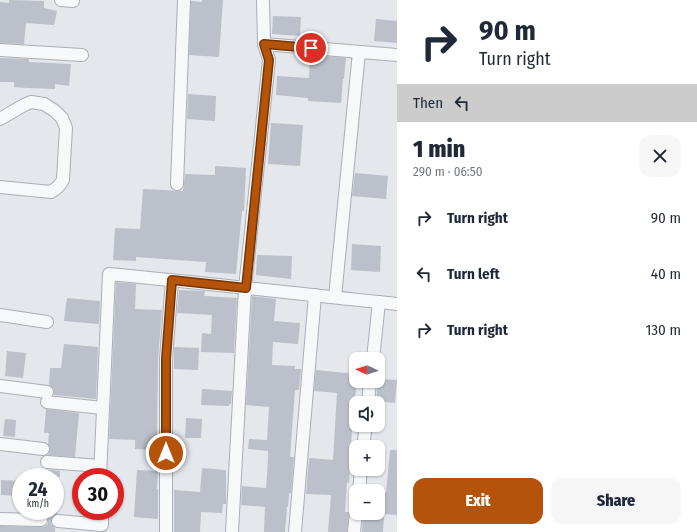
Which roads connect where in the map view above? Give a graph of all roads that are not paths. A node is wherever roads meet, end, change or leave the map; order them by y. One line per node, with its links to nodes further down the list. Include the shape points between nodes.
1 (61, 0): 4 (street)
2 (184, 0): 11 (street)
3 (263, 0): 5 (street)
4 (73, 1)
5 (264, 44): 7 (street); 14 (street, via 269,60)
6 (0, 50): 8 (street)
7 (359, 52): 9 (street); 16 (street)
8 (82, 55)
9 (397, 55)
10 (0, 118): 12 (street, via 32,102 44,104 55,110 66,128 63,180 58,187 51,192)
11 (177, 184)
12 (0, 187)
13 (172, 280): 14 (street); 23 (street, via 109,274); 34 (street, via 166,359)
14 (246, 288): 15 (street); 35 (street)
15 (315, 296): 16 (street); 36 (street)
16 (335, 298): 17 (street)
17 (378, 302): 18 (street); 21 (street)
18 (397, 304)
19 (0, 315): 20 (street)
20 (47, 322)
21 (373, 352)
22 (0, 386): 23 (street)
23 (102, 408): 28 (street)
24 (0, 444): 25 (street)
25 (43, 449)
26 (47, 462): 27 (street)
27 (79, 468)
28 (100, 468)
29 (0, 519): 30 (street)
30 (12, 519)
31 (355, 520): 37 (street)
32 (58, 521): 33 (street)
33 (102, 528)
34 (166, 532)
35 (232, 532)
36 (295, 532)
37 (354, 532)

